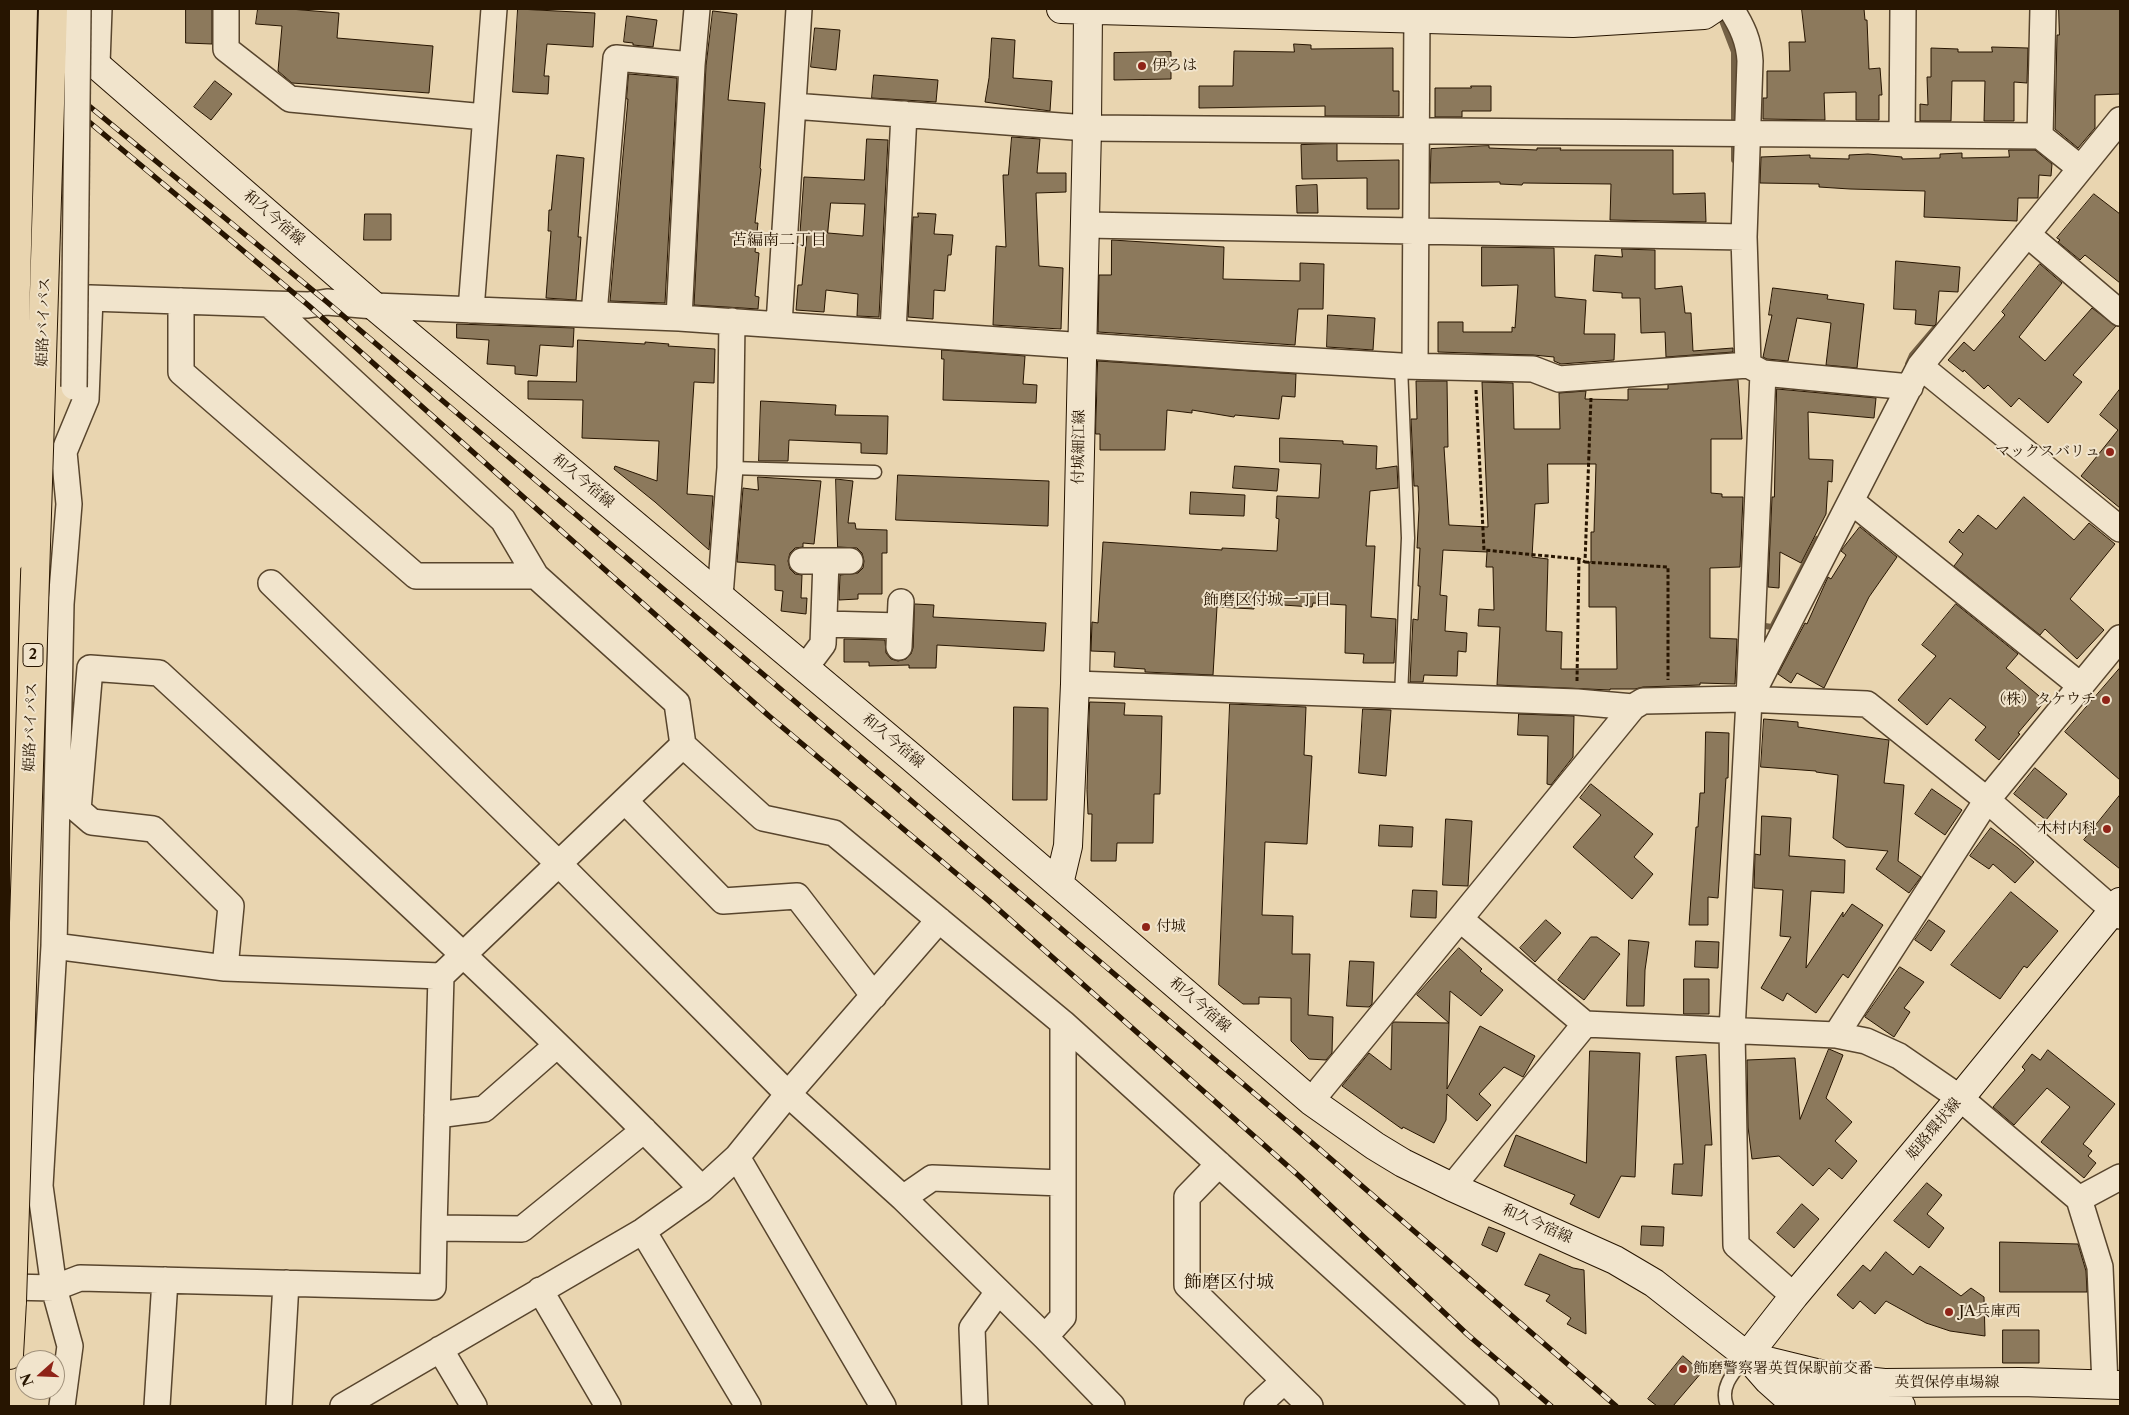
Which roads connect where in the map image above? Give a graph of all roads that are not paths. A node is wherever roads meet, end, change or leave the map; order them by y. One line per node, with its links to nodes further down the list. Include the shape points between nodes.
1 (23, 9): 52 (highway, 姫路バイパス, bridge)
2 (32, 9): 17 (main road, 和久今宿線)
3 (53, 9): 106 (highway, 姫路バイパス / 2, bridge)
4 (78, 9): 47 (street, bridge, via 74,387 66,406)
5 (99, 9): 17 (street)
6 (226, 9): 21 (street, via 226,49 290,99)
7 (494, 9): 21 (street)
8 (697, 9): 18 (street)
9 (800, 9): 19 (street)
10 (1079, 9): 15 (main road); 23 (main road, 付城細江線)
11 (1713, 9): 16 (main road, via 1704,15 1573,23)
12 (1731, 9): 26 (street, via 1749,44)
13 (1903, 9): 25 (street)
14 (2043, 9): 27 (street)
15 (1292, 12): 16 (main road)
16 (1417, 13): 24 (street)
17 (97, 64): 35 (main road, 和久今宿線)
18 (692, 65): 38 (street, via 616,58); 39 (street)
19 (793, 106): 20 (street); 41 (street)
20 (904, 114): 23 (street); 42 (street)
21 (485, 118): 36 (street)
22 (2120, 122): 28 (street)
23 (1087, 128): 24 (street); 29 (main road, 付城細江線)
24 (1416, 131): 26 (street); 30 (street)
25 (1902, 134): 26 (street); 27 (street)
26 (1747, 135): 32 (street)
27 (2040, 136): 28 (street)
28 (2080, 168): 31 (street)
29 (1085, 225): 30 (street); 43 (main road, 付城細江線)
30 (1416, 230): 32 (street); 44 (street)
31 (2027, 234): 37 (street); 46 (street)
32 (1744, 237): 45 (street)
33 (181, 301): 34 (street); 47 (street, via 90,298 86,399); 54 (street, via 181,372 416,576)
34 (269, 304): 35 (street, via 326,302); 54 (street, via 503,520)
35 (374, 306): 36 (street); 56 (main road, 和久今宿線)
36 (471, 310): 38 (street)
37 (2120, 313)
38 (594, 314): 39 (street)
39 (679, 318): 40 (street)
40 (732, 321): 41 (street); 48 (street)
41 (779, 324): 42 (street)
42 (893, 332): 43 (street)
43 (1081, 346): 44 (street); 63 (main road, 付城細江線)
44 (1408, 365): 45 (street, via 1533,369 1560,379); 65 (lane, via 1408,538)
45 (1755, 369): 46 (street); 66 (street)
46 (1915, 377): 50 (street); 51 (street)
47 (64, 452): 61 (street, via 69,504)
48 (730, 468): 49 (lane); 56 (street)
49 (875, 472)
50 (1851, 501): 64 (street); 66 (street)
51 (2120, 529)
52 (9, 560)
53 (826, 561): 57 (street)
54 (536, 576): 68 (street, via 677,704)
55 (271, 583): 71 (street)
56 (720, 596): 60 (main road, 和久今宿線)
57 (825, 624): 58 (street); 60 (street, via 823,644)
58 (900, 625)
59 (2120, 638): 64 (street)
60 (805, 668): 72 (main road, 和久今宿線)
61 (59, 679): 62 (street); 76 (street)
62 (89, 683): 77 (street, via 90,668 158,673); 78 (street, via 78,810 92,822 153,829 231,906)
63 (1075, 684): 65 (street); 72 (main road, 付城細江線, via 1068,846)
64 (2081, 686): 69 (street)
65 (1401, 696): 67 (street)
66 (1749, 699): 67 (street, via 1643,701); 69 (street, via 1867,704); 83 (street)
67 (1634, 707): 74 (street)
68 (683, 745): 70 (street); 75 (street, via 762,818 834,833)
69 (1987, 800): 73 (street); 84 (street)
70 (625, 801): 71 (street); 80 (street, via 723,901 797,896)
71 (559, 864): 77 (street); 86 (street)
72 (1059, 884): 88 (main road, 和久今宿線)
73 (2118, 909): 87 (main road, 姫路環状線)
74 (1460, 919): 82 (street); 88 (street)
75 (939, 920): 80 (street); 81 (street)
76 (54, 946): 78 (street); 103 (street, via 40,1186)
77 (464, 955): 79 (street); 85 (street)
78 (225, 968): 79 (street)
79 (441, 976): 89 (street)
80 (874, 996): 86 (street)
81 (1063, 1023): 92 (street); 94 (street)
82 (1585, 1024): 83 (street); 95 (street)
83 (1732, 1031): 84 (street); 107 (street, via 1736,1245)
84 (1836, 1035): 87 (street, via 1866,1041 1898,1056)
85 (556, 1045): 89 (street, via 484,1109); 90 (street)
86 (788, 1094): 91 (street); 97 (street)
87 (1960, 1098): 98 (street); 107 (main road, 姫路環状線)
88 (1311, 1101): 95 (main road, 和久今宿線, via 1375,1146)
89 (437, 1115): 99 (street)
90 (644, 1130): 96 (street); 99 (street, via 522,1229)
91 (737, 1157): 96 (street); 122 (street)
92 (1219, 1164): 113 (street, via 1187,1197 1188,1285); 127 (street)
93 (2120, 1177): 98 (street)
94 (1062, 1183): 97 (street, via 932,1178); 108 (street, via 1063,1317)
95 (1452, 1187): 111 (main road, 和久今宿線, via 1615,1260 1654,1283)
96 (702, 1189): 100 (street)
97 (903, 1198): 105 (street)
98 (2079, 1199): 114 (street, via 2100,1267)
99 (434, 1228): 102 (street, via 433,1287)
100 (643, 1231): 104 (street); 121 (street)
101 (164, 1280): 102 (street); 103 (street, via 80,1278); 116 (street)
102 (286, 1283): 117 (street)
103 (54, 1288): 106 (street); 115 (street, via 70,1346)
104 (540, 1290): 109 (street); 120 (street)
105 (998, 1292): 108 (street); 123 (street, via 972,1328)
106 (10, 1294): 110 (highway, 姫路バイパス / 2)
107 (1794, 1296): 111 (main road, 姫路環状線)
108 (1045, 1337): 124 (street)
109 (440, 1349): 118 (street); 119 (street)
110 (9, 1355)
111 (1747, 1356): 112 (main road, 和久今宿線); 114 (main road, 英賀保停車場線, via 1837,1378 1884,1383); 128 (lane, via 1726,1385 1724,1400)
112 (1768, 1380): 129 (main road, 和久今宿線); 130 (main road, 英賀保停車場線, via 1808,1395)
113 (1284, 1381): 125 (street); 126 (street)
114 (2113, 1385)
115 (62, 1406)
116 (157, 1406)
117 (279, 1406)
118 (342, 1406)
119 (474, 1406)
120 (608, 1406)
121 (748, 1406)
122 (883, 1406)
123 (975, 1406)
124 (1112, 1406)
125 (1257, 1406)
126 (1310, 1406)
127 (1486, 1406)
128 (1727, 1406)
129 (1797, 1406)
130 (1901, 1406)

